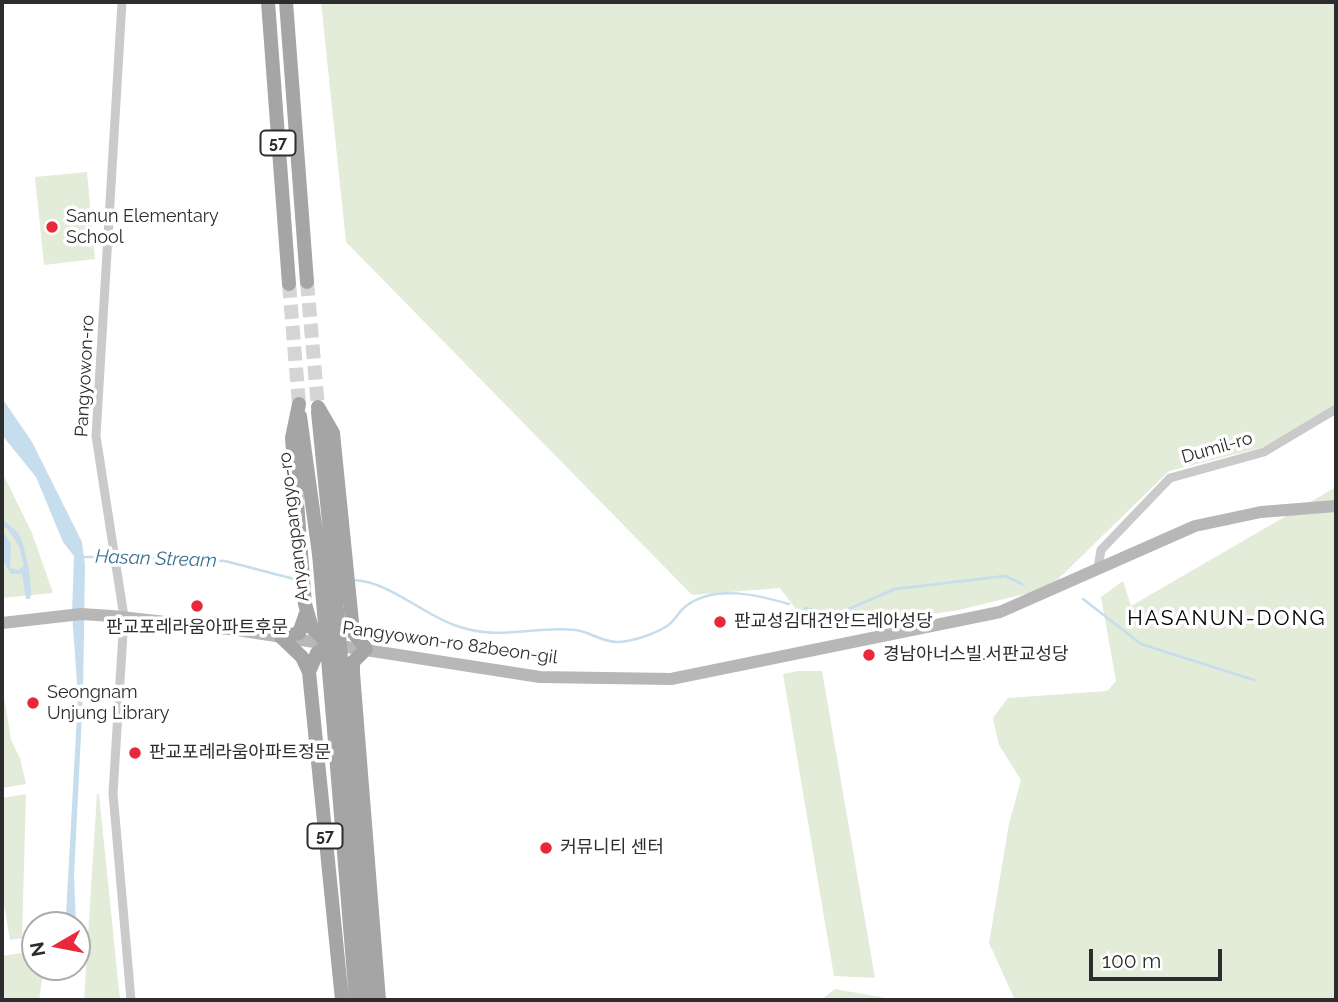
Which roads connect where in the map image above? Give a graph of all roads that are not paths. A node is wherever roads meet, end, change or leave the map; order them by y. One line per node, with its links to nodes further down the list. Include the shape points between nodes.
1 (122, 2): 13 (street, Pangyowon-ro, via 96,436 121,590)
2 (268, 2): 5 (main road, 57)
3 (286, 2): 4 (main road, 57)
4 (307, 282)
5 (289, 284)
6 (318, 407): 9 (main road, Anyangpangyo-ro / 57)
7 (1336, 409): 10 (street, Dumil-ro, via 1264,452 1170,478 1101,550)
8 (1336, 506): 10 (street, Pangyowon-ro 82beon-gil, via 1282,509 1195,526)
9 (333, 553): 11 (main road, Anyangpangyo-ro / 57, via 299,404 292,438); 12 (main road, Anyangpangyo-ro); 20 (main road, Anyangpangyo-ro / 57, bridge, via 340,730)
10 (1098, 568): 17 (street, Pangyowon-ro 82beon-gil, via 1000,612 671,679 540,677)
11 (306, 607): 15 (main road, via 299,633); 16 (main road, via 312,628)
12 (350, 608): 16 (main road, via 344,632); 17 (main road, Anyangpangyo-ro, via 353,632)
13 (118, 616): 14 (street, via 81,614); 15 (street); 23 (street, Pangyowon-ro, via 113,793)
14 (2, 623)
15 (281, 636): 16 (street, Pangyowon-ro 82beon-gil); 18 (main road, via 302,657)
16 (327, 644): 17 (street, Pangyowon-ro 82beon-gil); 18 (main road); 19 (main road, via 341,653)
17 (366, 649): 19 (main road, via 354,662)
18 (309, 672): 21 (main road, 57)
19 (353, 673): 22 (main road, 57)
20 (351, 851): 21 (main road); 22 (main road); 25 (main road, 57); 26 (main road, 57)
21 (334, 924): 24 (main road, 57)
22 (374, 930): 27 (main road, 57)
23 (131, 1000)
24 (342, 1000)
25 (356, 1000)
26 (369, 1000)
27 (379, 1000)

